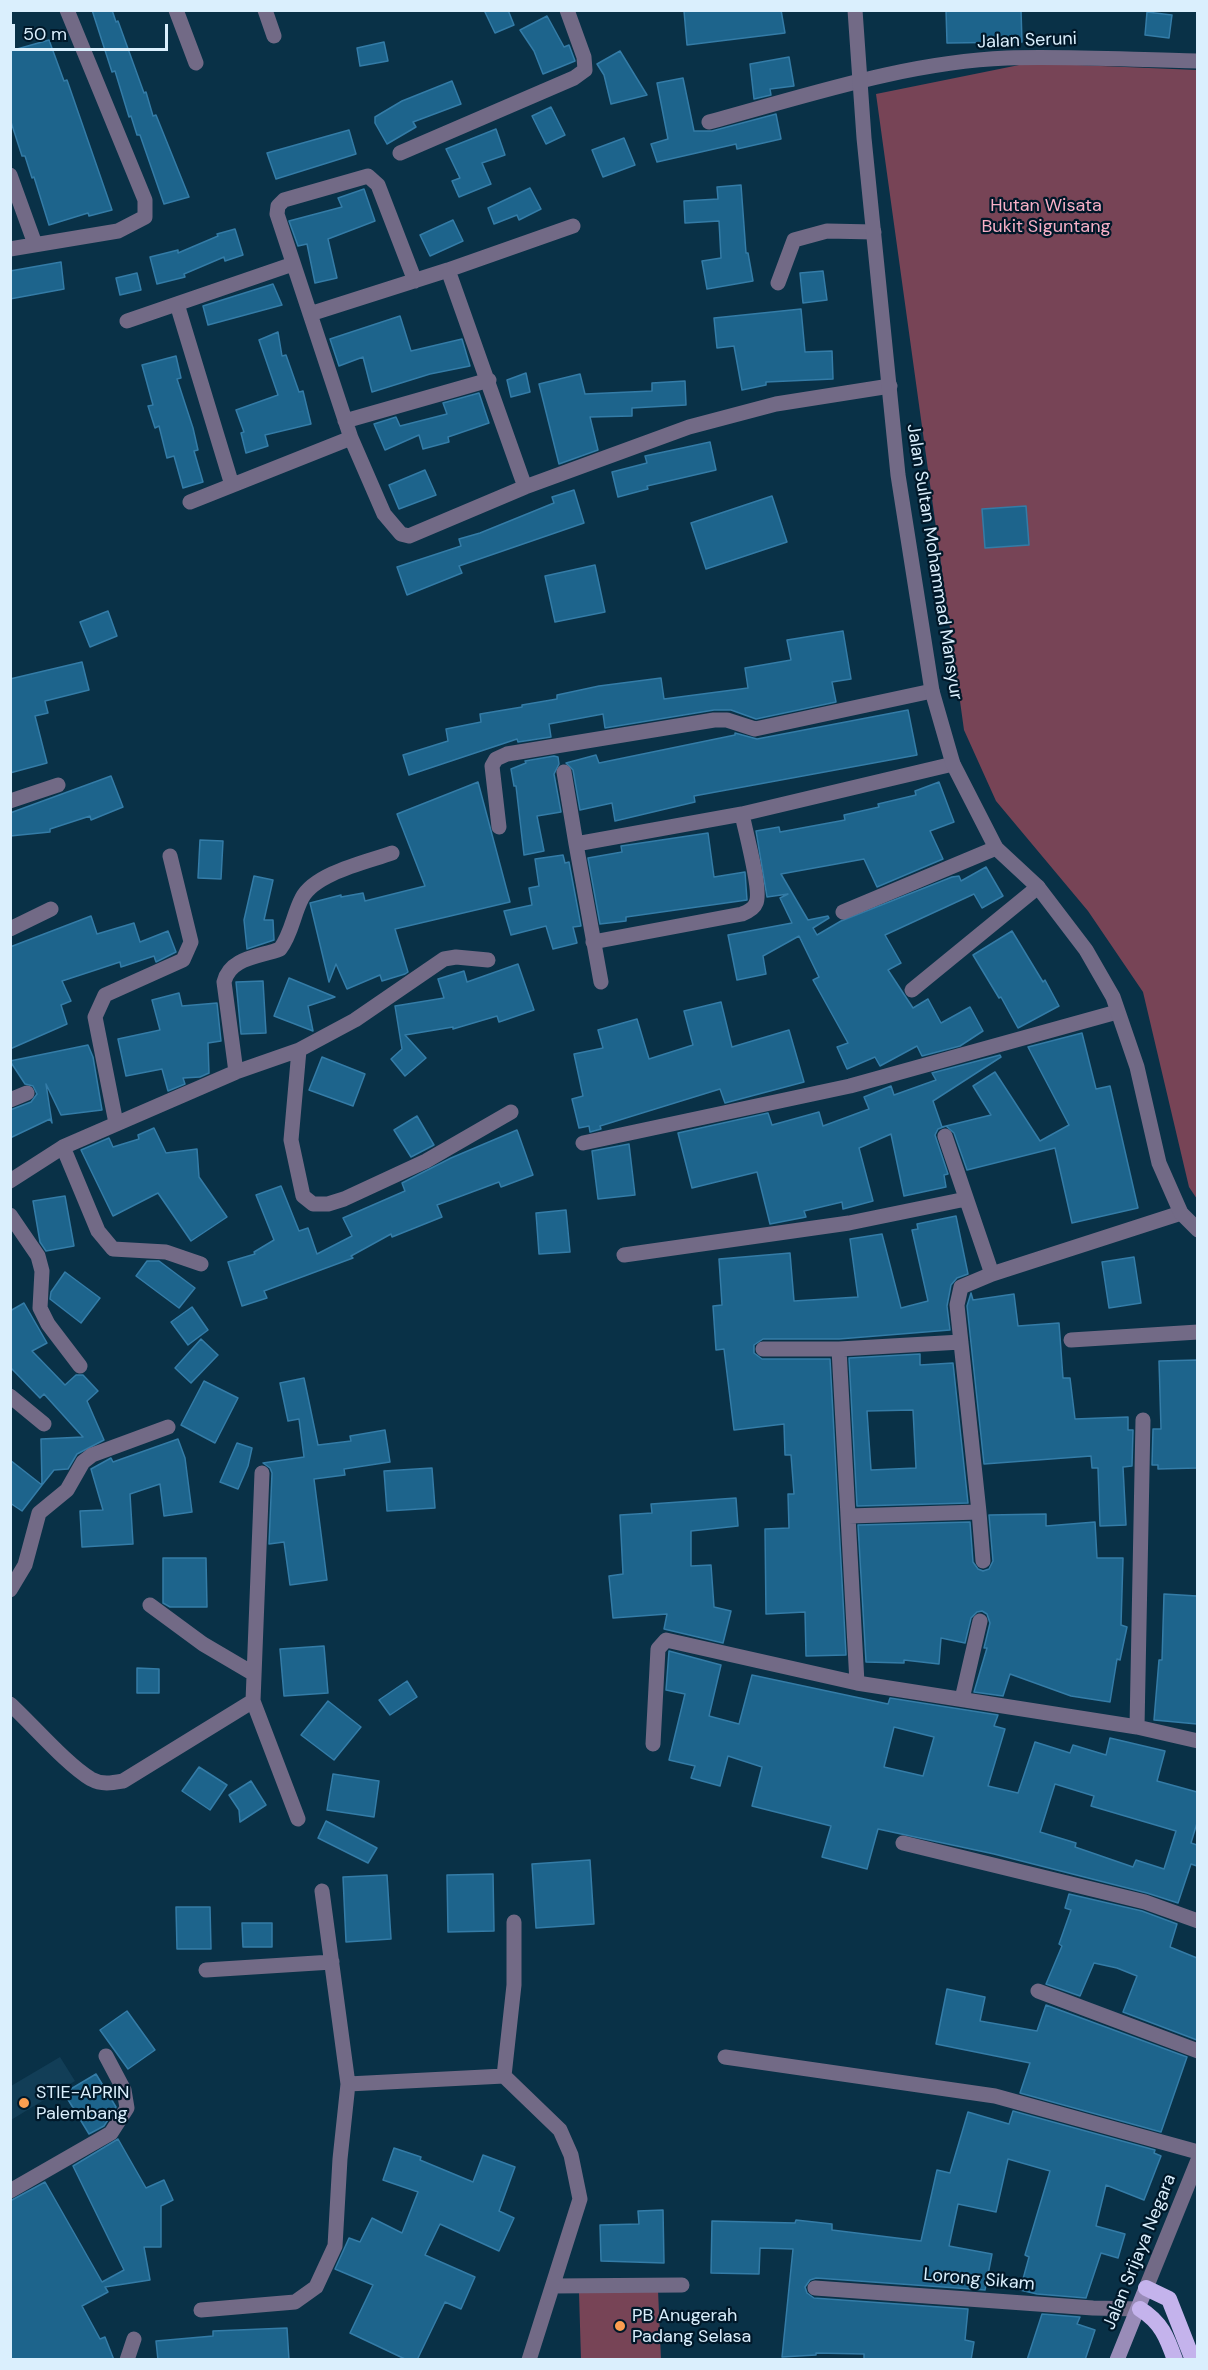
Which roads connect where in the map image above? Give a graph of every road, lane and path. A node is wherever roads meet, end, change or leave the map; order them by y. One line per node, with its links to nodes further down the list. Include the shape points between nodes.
1 (67, 10): 15 (street, via 145,200 145,217 118,231)
2 (176, 10): 8 (street)
3 (265, 10): 6 (street)
4 (567, 10): 11 (street, via 585,70)
5 (855, 10): 9 (street, Jalan Sultan Mohammad Mansyur)
6 (274, 36)
7 (1197, 61): 9 (street, Jalan Seruni, via 1005,58)
8 (196, 63)
9 (860, 81): 10 (street, Jalan Seruni); 14 (street, Jalan Sultan Mohammad Mansyur)
10 (709, 122)
11 (400, 153)
12 (10, 175): 15 (street)
13 (573, 226): 18 (street)
14 (874, 232): 20 (street, via 827,231 794,240); 25 (street, Jalan Sultan Mohammad Mansyur)
15 (35, 244): 16 (street)
16 (10, 249)
17 (293, 264): 19 (street, via 278,206 284,200 368,176 378,185); 21 (street); 22 (street)
18 (448, 270): 19 (street); 24 (street)
19 (415, 281): 22 (street)
20 (778, 283)
21 (177, 304): 23 (street); 28 (street)
22 (310, 314): 26 (street)
23 (127, 321)
24 (489, 380): 26 (street); 29 (street)
25 (890, 386): 29 (street, via 776,404 688,427); 31 (street, Jalan Sultan Mohammad Mansyur, via 897,475)
26 (345, 421): 27 (street)
27 (351, 438): 28 (street); 29 (street, via 384,514 401,534 410,536 426,530)
28 (232, 485): 30 (street)
29 (525, 487)
30 (190, 502)
31 (932, 691): 32 (street, Jalan Sultan Mohammad Mansyur); 37 (street, via 755,729 714,720 507,754 492,766)
32 (953, 764): 36 (street); 39 (street, Jalan Sultan Mohammad Mansyur)
33 (564, 772): 38 (street)
34 (58, 785): 35 (street)
35 (10, 801)
36 (742, 814): 38 (street); 46 (street, via 758,899 751,910)
37 (499, 827)
38 (576, 844): 46 (street)
39 (996, 848): 42 (street, Jalan Sultan Mohammad Mansyur); 44 (street)
40 (392, 853): 52 (street, via 321,880 303,896 294,925 280,949 232,966 226,972)
41 (170, 856): 56 (street, via 190,942 188,954 183,960 105,995 95,1017)
42 (1038, 887): 49 (street); 50 (street, Jalan Sultan Mohammad Mansyur, via 1086,950)
43 (51, 909): 45 (street)
44 (843, 912)
45 (10, 929)
46 (593, 942): 48 (street)
47 (488, 960): 51 (street, via 444,959 356,1020)
48 (601, 982)
49 (912, 990)
50 (1118, 1012): 58 (street, via 850,1086); 62 (street, Jalan Sultan Mohammad Mansyur, via 1137,1067 1159,1162)
51 (298, 1050): 52 (street); 55 (street, via 291,1140 303,1196 313,1204 344,1199 426,1161)
52 (236, 1072): 56 (street)
53 (27, 1093): 54 (street)
54 (10, 1100)
55 (511, 1112)
56 (116, 1123): 59 (street)
57 (945, 1136): 61 (street)
58 (583, 1143)
59 (63, 1147): 60 (street); 66 (street, via 99,1231 113,1248 166,1252)
60 (10, 1181)
61 (966, 1199): 65 (street, via 849,1223); 67 (street)
62 (1181, 1213): 64 (street, Jalan Sultan Mohammad Mansyur); 67 (street)
63 (10, 1215): 73 (street, via 38,1256 42,1271 39,1308)
64 (1197, 1230)
65 (624, 1255)
66 (201, 1264)
67 (992, 1274): 70 (street, via 961,1287 957,1305)
68 (1197, 1332): 69 (street)
69 (1071, 1340)
70 (961, 1342): 72 (street); 79 (street)
71 (763, 1349): 72 (street)
72 (839, 1349): 80 (street)
73 (80, 1366)
74 (10, 1396): 76 (street)
75 (1143, 1420): 90 (street)
76 (44, 1424)
77 (168, 1427): 82 (street, via 92,1455 83,1462 68,1490 39,1513 25,1565)
78 (262, 1473): 85 (street)
79 (979, 1512): 80 (street); 81 (street)
80 (849, 1516): 86 (street)
81 (983, 1561)
82 (10, 1590)
83 (150, 1605): 85 (street, via 203,1644)
84 (980, 1621): 87 (street)
85 (254, 1674): 88 (street)
86 (857, 1683): 87 (street); 92 (street, via 666,1640 658,1649)
87 (962, 1699): 90 (street)
88 (253, 1701): 89 (street, via 123,1780 107,1784 91,1779 75,1766); 93 (street)
89 (10, 1704)
90 (1137, 1727): 91 (street)
91 (1197, 1741)
92 (653, 1744)
93 (298, 1819)
94 (903, 1843): 96 (street, via 1145,1902)
95 (322, 1891): 98 (street)
96 (1197, 1921)
97 (514, 1922): 104 (street, via 514,1997)
98 (332, 1962): 99 (street); 105 (street)
99 (207, 1970)
100 (1038, 1991): 101 (street)
101 (1197, 2051)
102 (106, 2056): 108 (street, via 124,2090 127,2108 111,2133)
103 (725, 2057): 106 (street, via 995,2096)
104 (504, 2076): 105 (street); 110 (street, via 560,2130 571,2155 580,2199)
105 (348, 2084): 114 (street, via 335,2246 316,2287 295,2302)
106 (1197, 2152)
107 (1197, 2160): 112 (street, Jalan Srijaya Negara)
108 (10, 2191)
109 (682, 2284): 110 (street)
110 (553, 2286): 117 (street)
111 (815, 2288): 113 (street, Lorong Sikam)
112 (1146, 2288): 113 (main road, Jalan Srijaya Negara); 120 (highway, via 1169,2299)
113 (1140, 2309): 118 (main road, Jalan Srijaya Negara); 119 (highway, via 1156,2319)
114 (201, 2310)
115 (134, 2338): 116 (street)
116 (127, 2360)
117 (529, 2360)
118 (1117, 2360)
119 (1175, 2360)
120 (1193, 2360)

